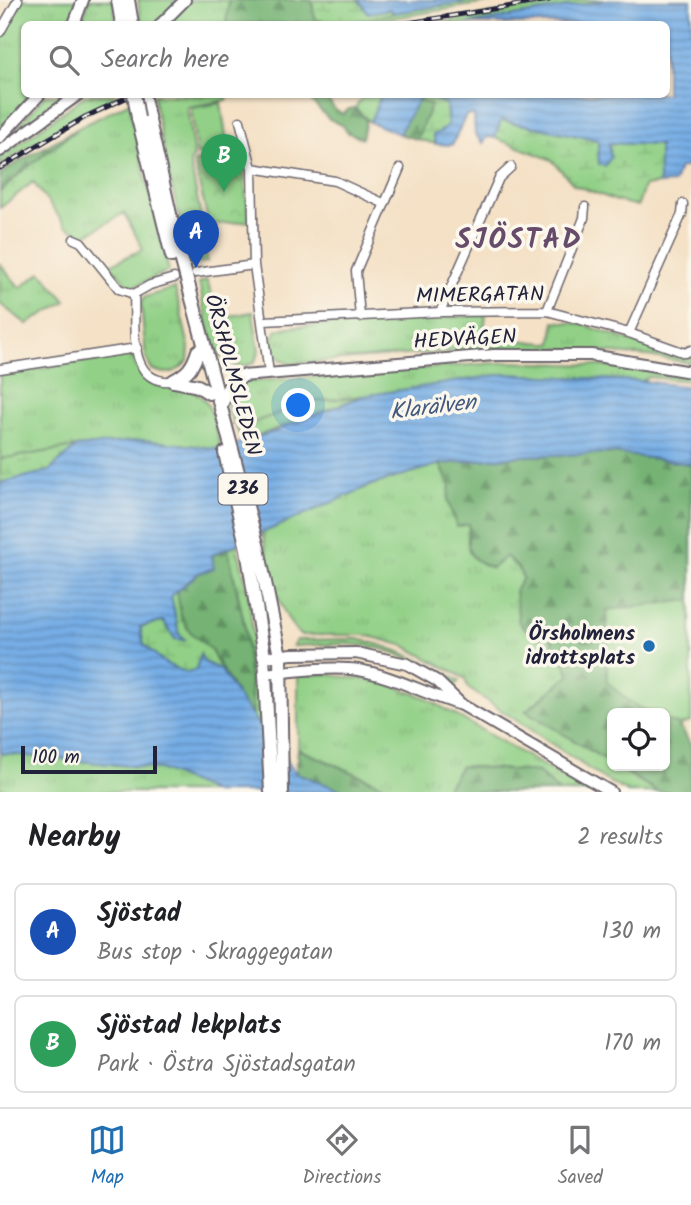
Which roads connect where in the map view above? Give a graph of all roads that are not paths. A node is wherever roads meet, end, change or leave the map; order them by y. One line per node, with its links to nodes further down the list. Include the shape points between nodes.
1 (18, 0): 8 (street)
2 (83, 0): 6 (street)
3 (118, 0): 5 (main road)
4 (185, 0): 7 (street)
5 (126, 15)
6 (75, 21)
7 (164, 21)
8 (0, 32)
9 (36, 98): 15 (street)
10 (73, 98): 16 (street)
11 (136, 98): 13 (main road, ÖRSHOLMSLEDEN / 236, bridge)
12 (144, 98): 13 (main road, ÖRSHOLMSLEDEN / 236)
13 (142, 115): 34 (main road, ÖRSHOLMSLEDEN / 236, via 149,167); 36 (main road, ÖRSHOLMSLEDEN / 236)
14 (240, 121): 18 (street)
15 (0, 137)
16 (0, 150)
17 (511, 167): 29 (street, via 499,178)
18 (251, 168): 20 (street, via 335,181); 24 (street)
19 (400, 168): 20 (street)
20 (383, 203): 30 (street, via 356,271)
21 (683, 204): 32 (street)
22 (585, 207): 28 (street)
23 (74, 239): 27 (street, via 120,289)
24 (254, 264): 25 (street); 31 (street)
25 (196, 273)
26 (174, 278): 27 (street)
27 (134, 295): 33 (street)
28 (547, 311): 29 (street, MIMERGATAN); 32 (street, MIMERGATAN)
29 (440, 312): 30 (street, MIMERGATAN)
30 (359, 317): 31 (street, MIMERGATAN)
31 (264, 321): 39 (street)
32 (629, 333): 35 (street, MIMERGATAN, via 685,353)
33 (136, 348): 37 (street); 41 (street, via 146,374 158,382)
34 (198, 351): 41 (main road, via 192,367); 42 (main road, ÖRSHOLMSLEDEN / 236)
35 (691, 351)
36 (209, 362): 40 (main road); 43 (main road, ÖRSHOLMSLEDEN / 236)
37 (0, 369)
38 (691, 372): 39 (street, HEDVÄGEN, via 591,355 494,355)
39 (269, 373): 40 (street, HEDVÄGEN)
40 (231, 374): 43 (main road)
41 (173, 381): 42 (main road)
42 (209, 393): 44 (main road, ÖRSHOLMSLEDEN / 236)
43 (221, 405): 44 (main road, ÖRSHOLMSLEDEN / 236)
44 (224, 432): 45 (main road, ÖRSHOLMSLEDEN / 236)
45 (253, 549): 46 (main road, ÖRSHOLMSLEDEN / 236); 47 (main road, ÖRSHOLMSLEDEN / 236)
46 (279, 656): 47 (street); 48 (main road, ÖRSHOLMSLEDEN / 236); 50 (street, via 356,653 407,664 437,681)
47 (264, 657): 49 (street, ÖRSHOLMSLEDEN / 236)
48 (280, 672): 49 (street); 50 (street, via 357,670); 52 (main road, ÖRSHOLMSLEDEN / 236)
49 (265, 674): 51 (main road, ÖRSHOLMSLEDEN / 236)
50 (462, 705): 53 (street)
51 (271, 792)
52 (282, 792)
53 (611, 792)

